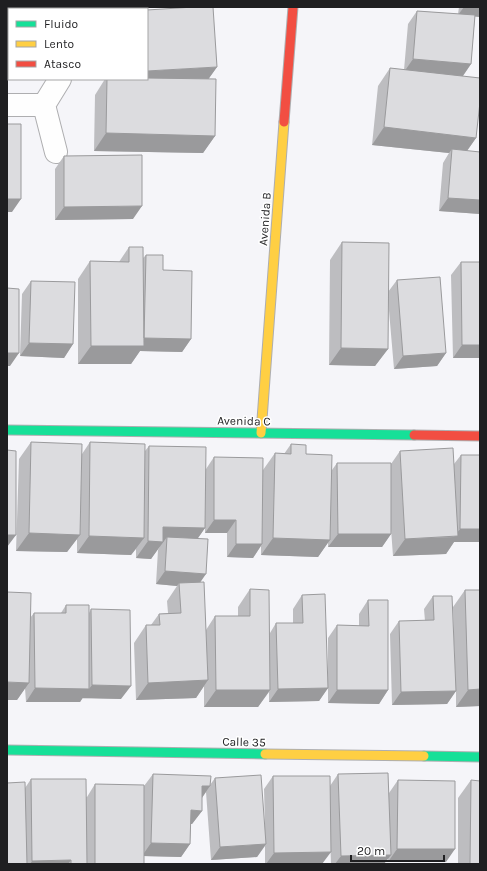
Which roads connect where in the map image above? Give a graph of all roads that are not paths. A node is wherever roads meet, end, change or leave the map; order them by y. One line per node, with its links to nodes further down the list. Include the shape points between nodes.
1 (293, 7): 7 (street, Avenida B)
2 (59, 80): 4 (street)
3 (7, 105): 4 (street)
4 (44, 105): 5 (street)
5 (56, 152)
6 (7, 430): 7 (street, Avenida C)
7 (260, 433): 8 (street, Avenida C)
8 (480, 436)
9 (7, 750): 10 (street, Calle 35)
10 (480, 757)

